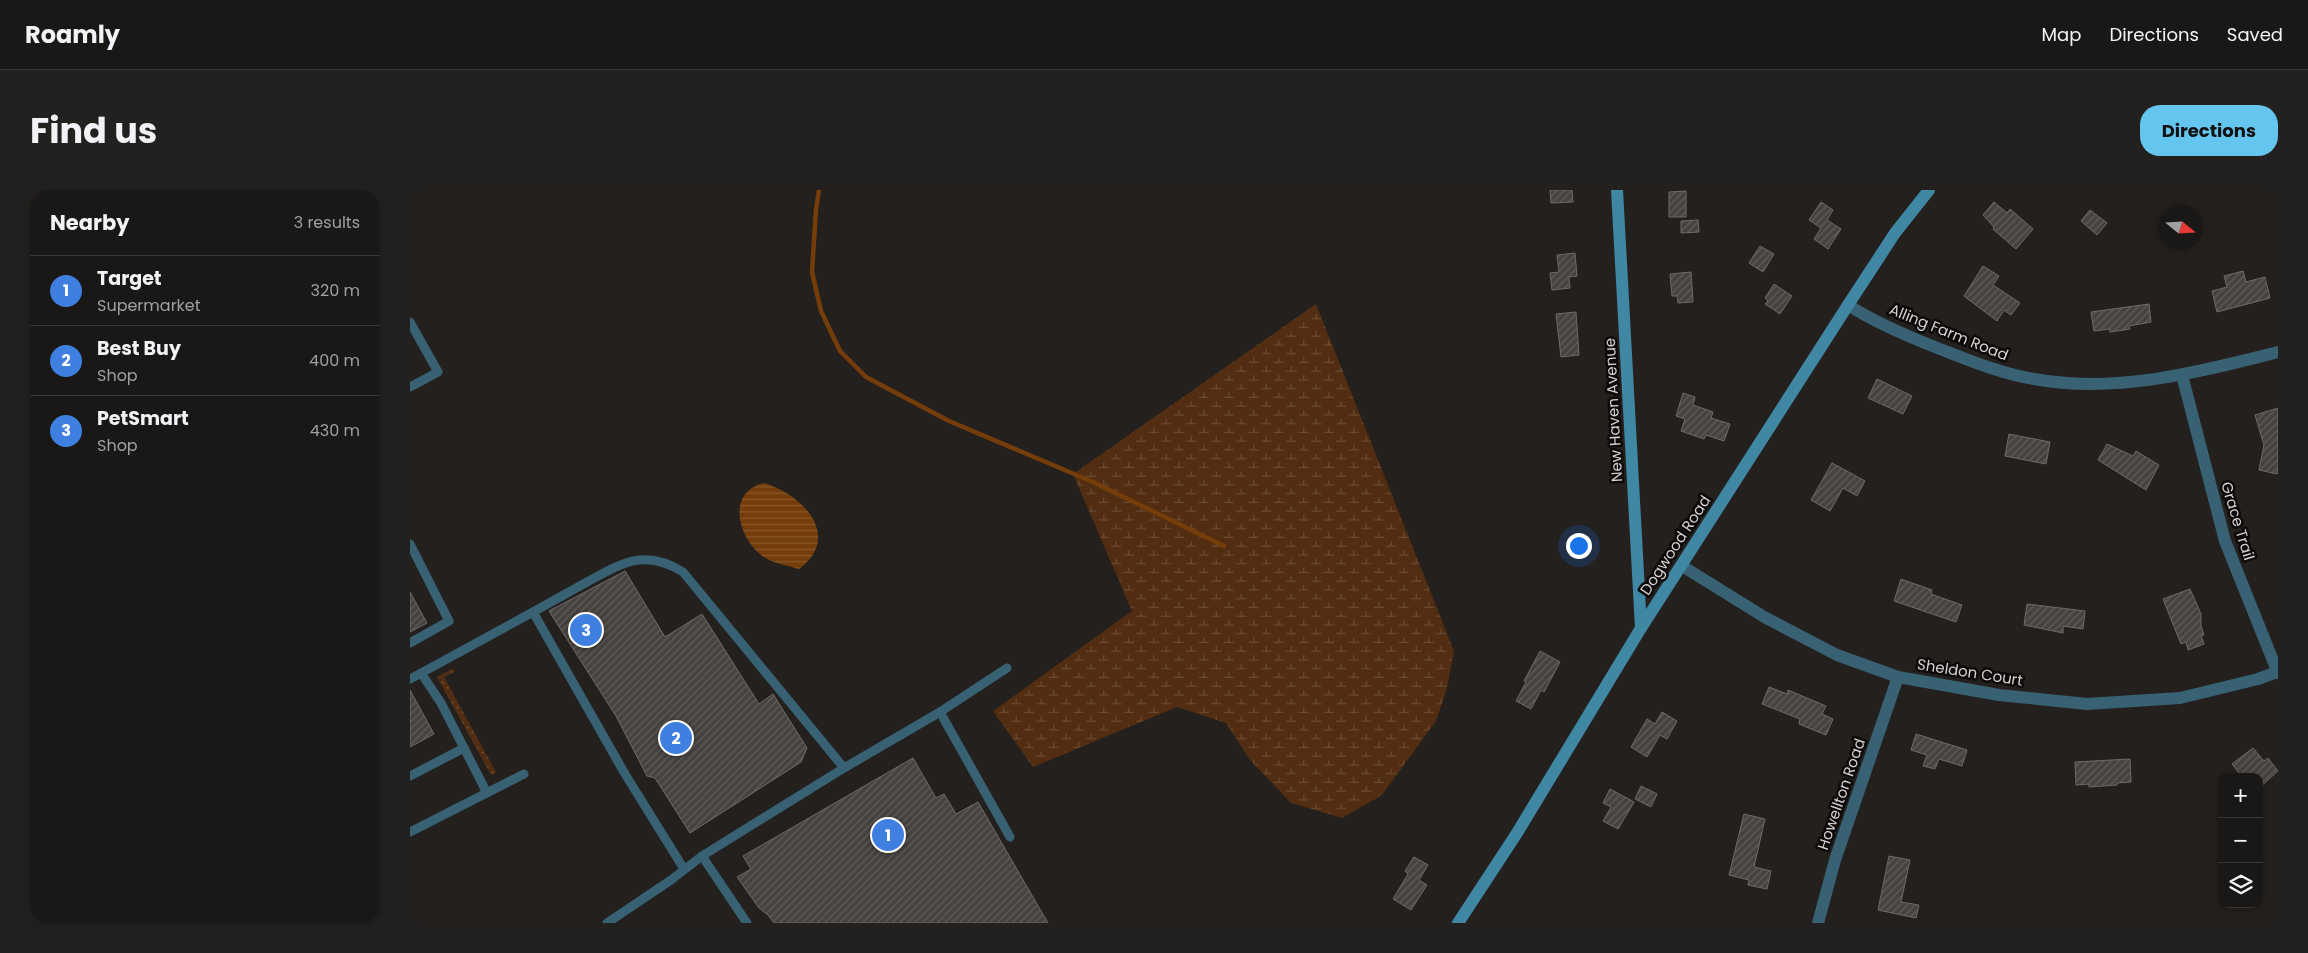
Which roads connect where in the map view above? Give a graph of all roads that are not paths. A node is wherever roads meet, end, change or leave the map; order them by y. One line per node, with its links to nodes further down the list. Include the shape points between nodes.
1 (1617, 190): 11 (street, New Haven Avenue)
2 (1929, 190): 3 (street, Dogwood Road, via 1895,233)
3 (1848, 305): 6 (street, Alling Farm Road, via 1864,316 1925,343 2004,372 2034,379 2098,384); 9 (street, Dogwood Road)
4 (410, 322): 7 (lane, via 438,372)
5 (2278, 352): 6 (street, Alling Farm Road)
6 (2182, 374): 14 (street, Grace Trail, via 2225,541)
7 (410, 387)
8 (410, 544): 12 (lane, via 449,621)
9 (1682, 566): 11 (street, Dogwood Road); 16 (street, Sheldon Court, via 1766,618 1837,656)
10 (532, 612): 15 (lane); 20 (lane, via 622,563 653,559 673,565 683,572); 27 (lane)
11 (1641, 628): 30 (street, Dogwood Road)
12 (410, 643)
13 (1007, 668): 18 (lane)
14 (2278, 672): 16 (street, Sheldon Court, via 2180,698 2087,704 1999,695)
15 (421, 673): 17 (lane); 19 (lane)
16 (1898, 677): 31 (street, Howellton Road, via 1834,860)
17 (410, 679)
18 (940, 712): 20 (lane); 25 (lane)
19 (464, 748): 22 (lane); 23 (lane)
20 (844, 768): 26 (lane)
21 (524, 774): 23 (lane)
22 (410, 776)
23 (487, 793): 24 (lane)
24 (410, 832)
25 (1010, 837)
26 (702, 856): 27 (lane); 29 (lane)
27 (684, 869): 28 (lane)
28 (607, 923)
29 (747, 923)
30 (1458, 923)
31 (1818, 923)

